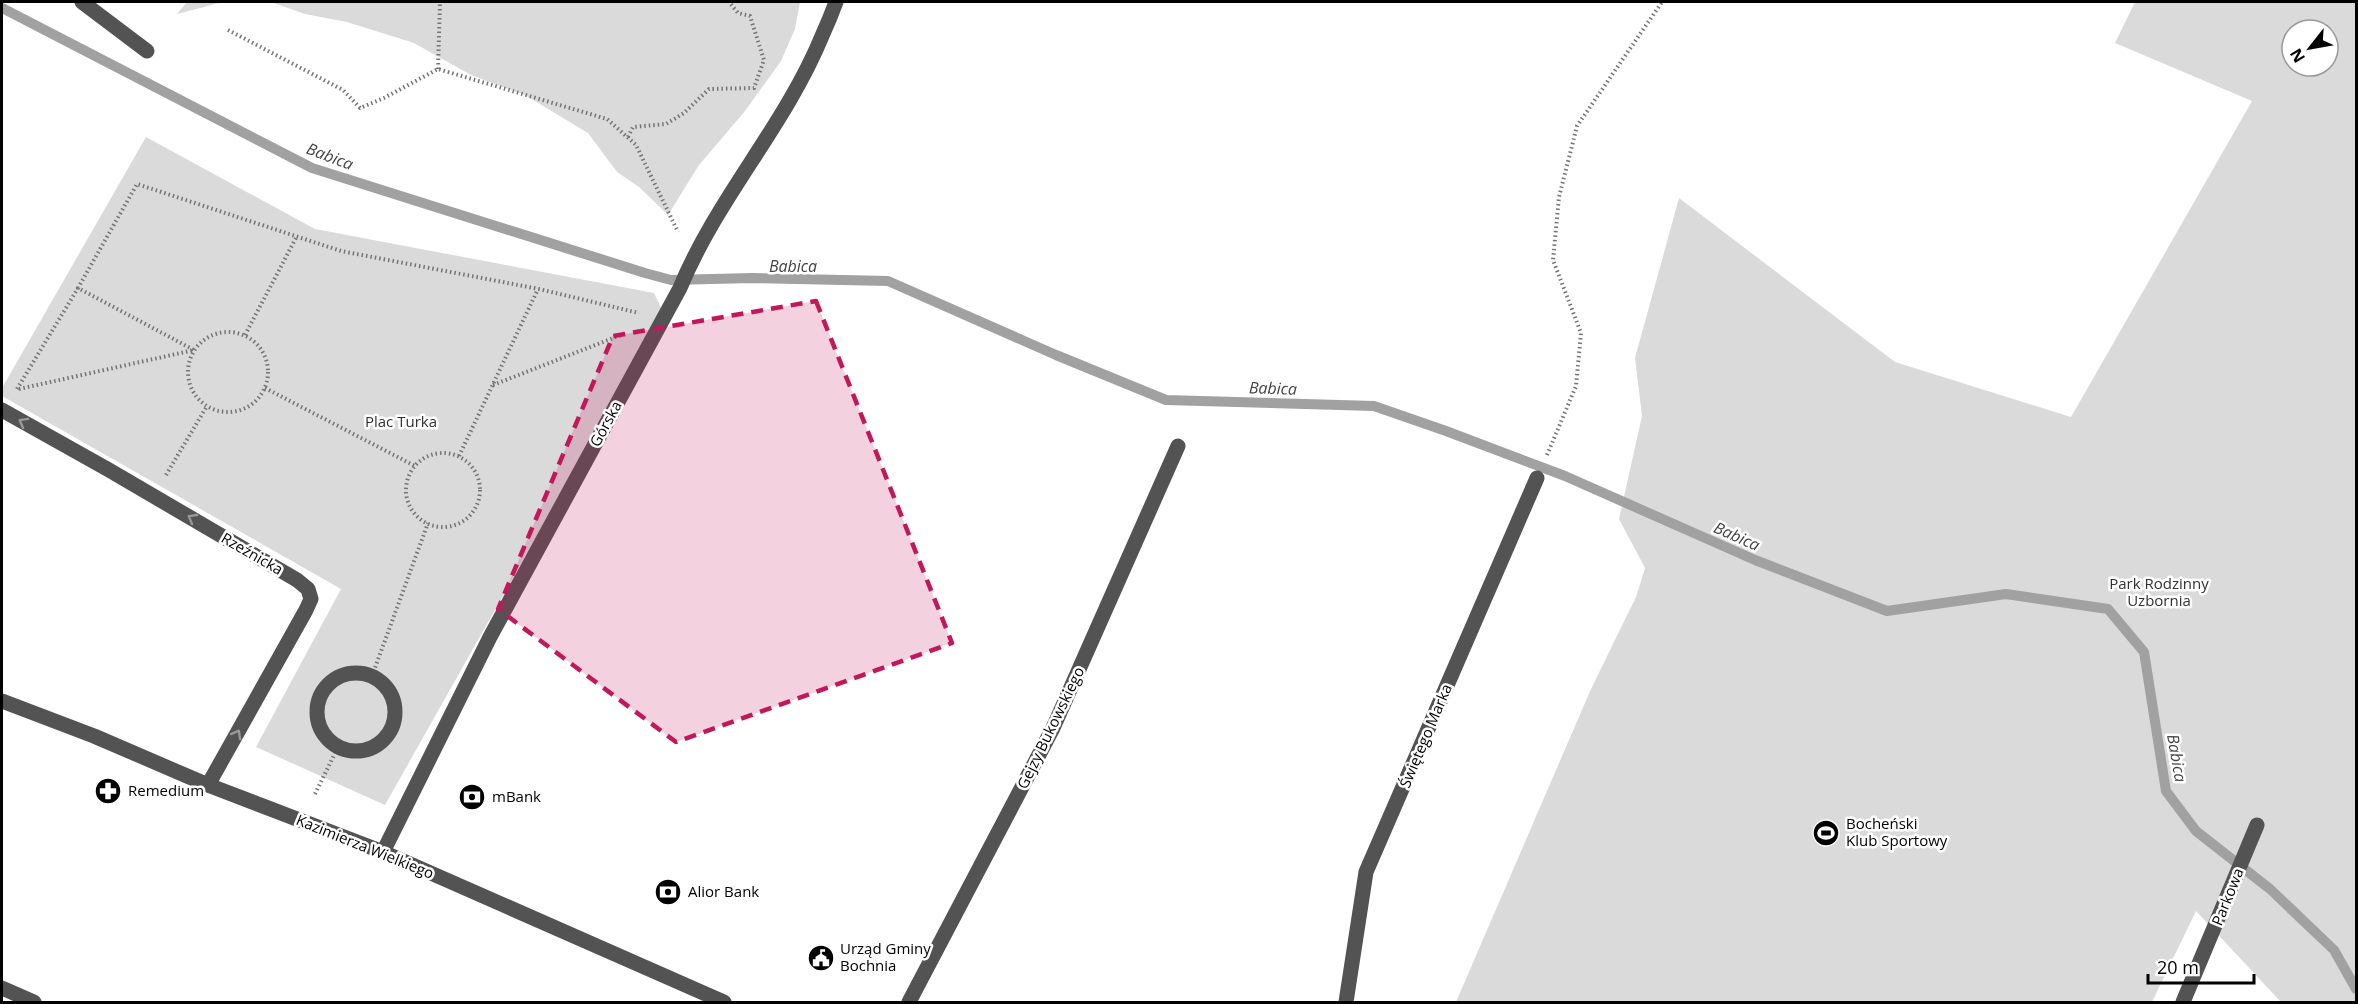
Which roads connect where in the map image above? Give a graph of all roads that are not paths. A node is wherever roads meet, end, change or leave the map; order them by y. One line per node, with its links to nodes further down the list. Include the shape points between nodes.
1 (82, 2): 3 (street)
2 (836, 2): 11 (street, Górska, via 809,68 692,260 490,637)
3 (147, 51)
4 (2, 410): 9 (street, Rzeźnicka, one-way to 4, via 311,599 308,589)
5 (1178, 446): 15 (street, Gejzy Bukowskiego, via 1053,728)
6 (1537, 478): 16 (street, Świętego Marka, via 1366,872)
7 (372, 676): 7 (street, via 392,698 395,712 391,729 382,742 370,749 354,752 338,747 328,740 318,722 320,697 327,685 339,677 356,673)
8 (2, 701): 9 (street, Kazimierza Wielkiego)
9 (208, 785): 11 (street, Kazimierza Wielkiego)
10 (2258, 825): 17 (street, Parkowa)
11 (383, 852): 14 (street, Kazimierza Wielkiego)
12 (2, 988): 13 (street)
13 (34, 1002)
14 (724, 1002)
15 (909, 1002)
16 (1346, 1002)
17 (2183, 1002)

